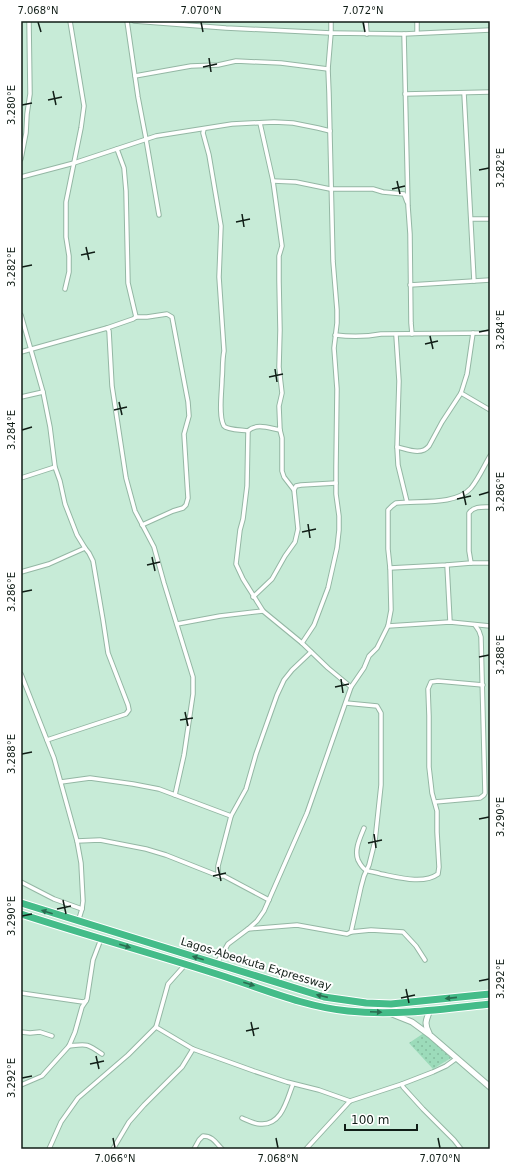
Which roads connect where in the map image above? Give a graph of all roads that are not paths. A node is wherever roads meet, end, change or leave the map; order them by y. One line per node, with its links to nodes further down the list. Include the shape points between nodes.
1 (29, 21): 23 (street, via 30,94)
2 (70, 21): 24 (street, via 84,106)
3 (127, 21): 14 (street)
4 (134, 21): 9 (street)
5 (331, 21): 9 (street)
6 (366, 21): 11 (street)
7 (417, 21): 10 (street)
8 (490, 30): 10 (street)
9 (331, 33): 11 (street); 13 (street)
10 (417, 33): 12 (street)
11 (367, 34): 12 (street)
12 (404, 34): 17 (street)
13 (328, 69): 14 (street, via 236,61); 20 (street)
14 (135, 76): 21 (street)
15 (490, 92): 16 (street)
16 (464, 93): 17 (street); 31 (street)
17 (405, 94): 28 (street)
18 (260, 123): 19 (street); 20 (street, via 293,123); 26 (street)
19 (204, 129): 21 (street); 51 (street, via 221,226 219,277 224,351 220,393 222,420 227,428)
20 (330, 131): 27 (street)
21 (146, 139): 22 (street); 29 (street)
22 (117, 149): 24 (street); 37 (street, via 124,168 128,283)
23 (21, 159)
24 (74, 163): 25 (street); 35 (street, via 66,202 69,272)
25 (21, 178)
26 (273, 181): 27 (street); 50 (street, via 282,246 278,281 279,367 282,393 279,406)
27 (330, 188): 28 (street, via 373,189 404,194); 42 (street, via 337,310)
28 (408, 206): 34 (street)
29 (159, 215)
30 (490, 218): 31 (street)
31 (471, 219): 33 (street)
32 (490, 280): 33 (street)
33 (474, 281): 34 (street)
34 (410, 285): 41 (street)
35 (65, 289)
36 (21, 314): 44 (street)
37 (136, 318): 38 (street); 60 (street, via 167,314 172,317 189,416 184,434 188,498 186,505)
38 (107, 328): 44 (street); 60 (street, via 112,386 126,478 135,511)
39 (473, 333): 40 (street); 41 (street); 47 (street, via 467,374)
40 (490, 333)
41 (412, 334): 43 (street)
42 (335, 335): 43 (street); 56 (street)
43 (396, 335): 52 (street, via 399,381)
44 (31, 349): 45 (street); 46 (street)
45 (21, 352)
46 (43, 392): 48 (street); 54 (street)
47 (461, 393): 49 (street); 52 (street, via 426,450 418,452)
48 (21, 397)
49 (490, 410)
50 (280, 430): 51 (street, via 258,426); 57 (street, via 282,472)
51 (248, 431): 67 (street, via 247,486 236,564)
52 (397, 447): 58 (street, via 398,465)
53 (490, 456): 58 (street, via 475,483 460,496)
54 (55, 467): 55 (street); 61 (street, via 77,535)
55 (21, 478)
56 (336, 483): 57 (street, via 301,485 296,486); 74 (street, via 339,516 337,548 328,588 314,625)
57 (294, 490): 67 (street, via 298,529 295,542 272,579)
58 (407, 502): 65 (street, via 396,503 388,510)
59 (490, 507): 62 (street, via 477,507 469,514)
60 (142, 525): 70 (street, via 154,547)
61 (85, 548): 66 (street, via 49,564); 80 (street, via 93,560 108,653 129,710 126,714)
62 (470, 563): 63 (street); 64 (street)
63 (490, 563)
64 (447, 565): 65 (street); 69 (street)
65 (390, 568): 72 (street, via 392,610)
66 (21, 572)
67 (253, 596): 68 (street)
68 (263, 611): 70 (street); 74 (street)
69 (450, 622): 71 (street); 72 (street)
70 (177, 624): 82 (street, via 193,677 193,694)
71 (475, 624): 73 (street); 77 (street, via 481,637)
72 (388, 626): 78 (street, via 377,648)
73 (490, 626)
74 (302, 643): 75 (street)
75 (311, 652): 78 (street); 84 (street, via 284,680 256,754 246,789)
76 (21, 674): 80 (street)
77 (483, 685): 83 (street, via 486,786 484,795 480,798); 83 (street, via 438,681 431,682 429,686 429,767)
78 (351, 687): 79 (street)
79 (346, 703): 87 (street, via 377,706 381,713 381,785 375,841); 90 (street, via 307,813)
80 (47, 740): 81 (street)
81 (61, 782): 82 (street, via 96,779 159,789); 86 (street)
82 (175, 795): 84 (street)
83 (435, 802): 87 (street, via 438,874 418,880)
84 (231, 816): 88 (street, via 218,866)
85 (364, 828): 87 (street, via 356,852 361,866)
86 (77, 841): 88 (street, via 100,840 146,849); 92 (street, via 82,878)
87 (366, 870): 96 (street)
88 (219, 876): 90 (street, via 224,876)
89 (21, 882): 92 (street, via 54,899)
90 (269, 900): 95 (street, via 257,921)
91 (21, 903): 94 (highway, Lagos-Abeokuta Expressway, one-way to 91)
92 (82, 909): 94 (street)
93 (21, 914): 97 (highway, Lagos-Abeokuta Expressway)
94 (78, 922): 99 (highway, Lagos-Abeokuta Expressway, one-way to 94)
95 (248, 929): 96 (street, via 297,925 347,934); 99 (street, via 228,944)
96 (351, 932): 98 (street, via 404,932)
97 (101, 939): 100 (highway, Lagos-Abeokuta Expressway, one-way to 100); 103 (street, via 93,960)
98 (426, 960)
99 (217, 963): 102 (highway, Lagos-Abeokuta Expressway, one-way to 99, via 391,1004 353,1002 302,991)
100 (185, 965): 106 (highway, Lagos-Abeokuta Expressway, one-way to 106, via 324,1008); 107 (street, via 168,984)
101 (21, 993): 103 (street)
102 (490, 994)
103 (86, 1001): 111 (street)
104 (490, 1004): 105 (highway, Lagos-Abeokuta Expressway)
105 (430, 1010): 106 (highway, Lagos-Abeokuta Expressway); 110 (main road, via 425,1024)
106 (391, 1013): 110 (main road, via 412,1022)
107 (156, 1027): 112 (street); 121 (street, via 78,1098 61,1122)
108 (21, 1032): 109 (street, via 40,1032)
109 (52, 1036)
110 (431, 1036): 114 (main road)
111 (69, 1046): 113 (street, via 89,1045); 117 (street, via 42,1076)
112 (193, 1049): 115 (street); 122 (street, via 182,1067 129,1122)
113 (102, 1054)
114 (457, 1058): 116 (street, via 446,1066); 118 (main road)
115 (293, 1084): 119 (street, via 320,1090); 120 (street, via 279,1116 274,1121 259,1124)
116 (402, 1084): 119 (street); 126 (street)
117 (21, 1086)
118 (490, 1087)
119 (350, 1102): 125 (street)
120 (242, 1118)
121 (49, 1149)
122 (114, 1149)
123 (194, 1149): 124 (street, via 203,1136 208,1136)
124 (222, 1149)
125 (306, 1149)
126 (461, 1149)

